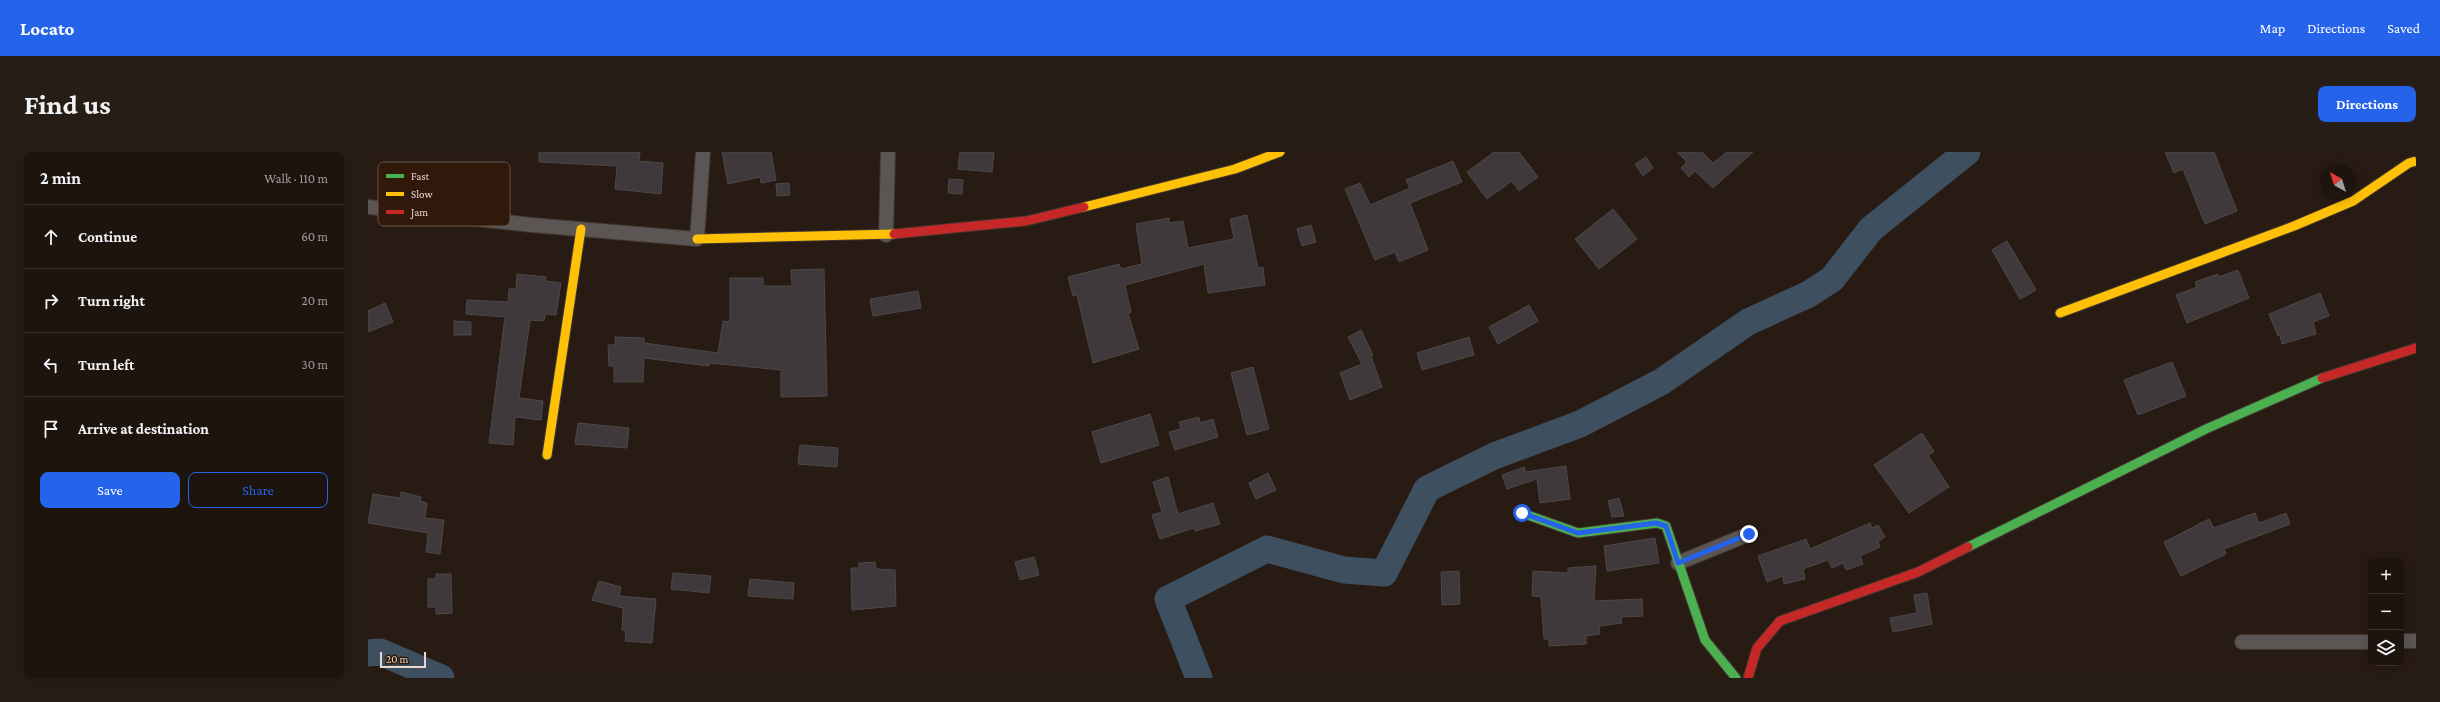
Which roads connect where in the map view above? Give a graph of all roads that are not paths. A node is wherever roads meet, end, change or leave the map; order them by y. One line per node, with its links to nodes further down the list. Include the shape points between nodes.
1 (703, 152): 10 (street)
2 (888, 152): 9 (street)
3 (1280, 152): 9 (street, via 1234,169 1026,221)
4 (2416, 161): 11 (street, via 2409,163 2353,201 2324,214)
5 (368, 207): 6 (street)
6 (378, 208)
7 (510, 222): 8 (street)
8 (581, 229): 10 (street); 13 (street)
9 (886, 235): 10 (street)
10 (697, 239)
11 (2060, 313)
12 (2416, 348): 22 (street, via 2321,378 2206,429 1918,572 1780,621 1757,648)
13 (547, 455)
14 (1522, 513): 16 (street, via 1578,533 1656,523 1666,526)
15 (1749, 534): 16 (street)
16 (1678, 563): 21 (street, via 1705,640)
17 (2404, 641): 18 (street)
18 (2416, 641)
19 (2242, 642): 20 (street)
20 (2368, 642)
21 (1736, 678)
22 (1748, 678)

